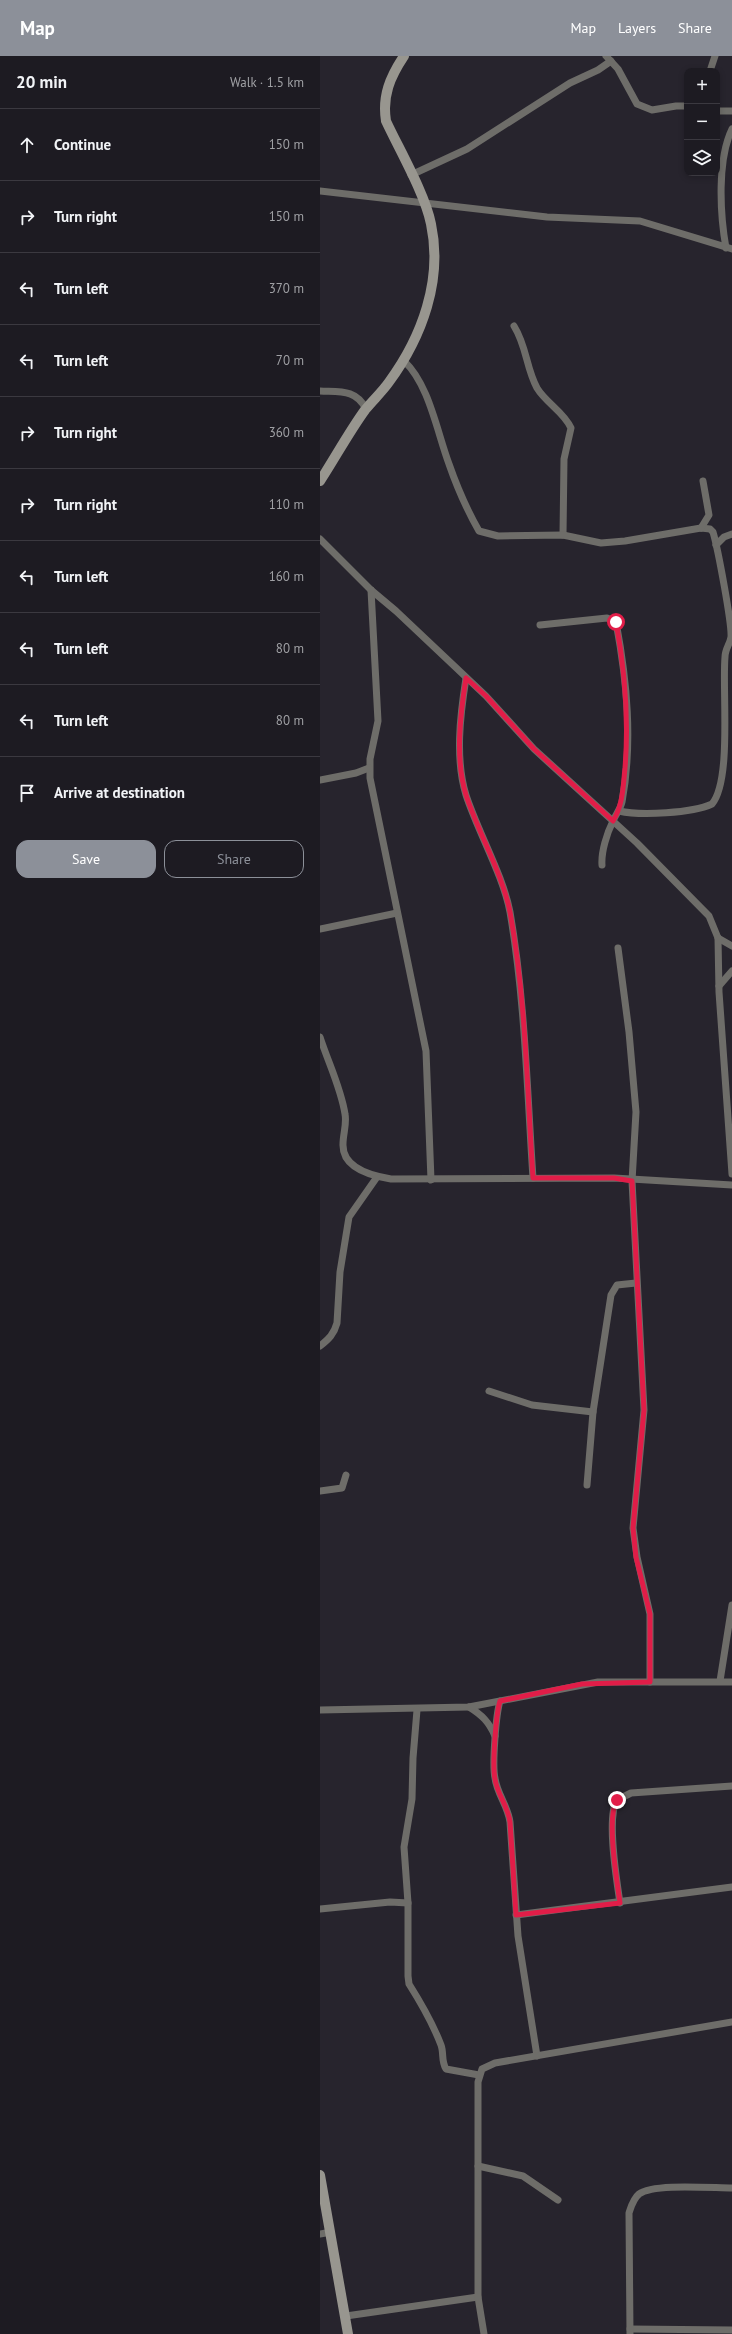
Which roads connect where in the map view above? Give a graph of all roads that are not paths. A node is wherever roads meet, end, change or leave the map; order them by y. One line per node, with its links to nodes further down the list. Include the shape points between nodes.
1 (404, 56): 9 (street, via 386,90 384,111 386,121)
2 (715, 56): 4 (street)
3 (608, 58): 5 (street, via 637,104 652,110); 9 (street, via 598,70 570,83 467,149)
4 (711, 68)
5 (684, 106)
6 (720, 111): 7 (street)
7 (732, 111)
8 (732, 129): 12 (street, via 725,146 723,167 723,217)
9 (411, 175): 11 (street)
10 (320, 188): 11 (street)
11 (424, 202): 12 (street, via 547,217 640,221); 14 (street, via 432,224 436,262 434,279 425,312)
12 (729, 248)
13 (514, 326): 21 (street, via 523,340 533,380 538,389 571,428 564,459)
14 (404, 361): 16 (street); 21 (street, via 419,378 449,466 468,512 479,531 498,536)
15 (320, 391): 16 (street, via 355,394)
16 (366, 409): 17 (street)
17 (320, 481)
18 (703, 481): 19 (street, via 709,515)
19 (701, 528): 21 (street, via 601,543); 23 (street, via 714,532)
20 (732, 534): 23 (street, via 724,537)
21 (563, 535)
22 (320, 539): 24 (street)
23 (716, 545): 26 (street)
24 (371, 590): 27 (street); 28 (street, via 378,721)
25 (540, 625): 30 (street, via 607,618 616,622 623,659 627,709 627,742)
26 (732, 637): 30 (street, via 725,657 722,760 714,800 708,806 646,814)
27 (466, 678): 31 (street, via 534,749); 43 (street, via 460,744 462,779 470,807 510,910 520,999)
28 (369, 768): 29 (street); 33 (street)
29 (320, 780)
30 (619, 811): 31 (street)
31 (613, 821): 32 (street, via 601,857); 35 (street, via 709,916)
32 (602, 865)
33 (397, 912): 34 (street); 44 (street, via 426,1051)
34 (320, 929)
35 (718, 938): 36 (street); 39 (street)
36 (732, 946)
37 (618, 948): 45 (street, via 636,1104)
38 (732, 971): 39 (street)
39 (719, 986): 41 (street)
40 (320, 1037): 42 (street, via 346,1114 343,1149 346,1157 359,1170)
41 (732, 1174)
42 (377, 1177): 44 (street); 48 (street, via 349,1217 340,1272 337,1323 332,1335)
43 (533, 1178): 44 (street); 45 (street, via 614,1178)
44 (431, 1180)
45 (632, 1181): 46 (street); 47 (street)
46 (732, 1185)
47 (636, 1283): 50 (street, via 616,1285 611,1295); 56 (street, via 644,1410 633,1528 636,1557 650,1614)
48 (320, 1346)
49 (489, 1391): 50 (street, via 532,1405)
50 (593, 1412): 52 (street)
51 (346, 1476): 53 (street, via 342,1488)
52 (586, 1484)
53 (320, 1491)
54 (732, 1605): 55 (street)
55 (720, 1681): 56 (street); 57 (street)
56 (650, 1682): 58 (street, via 582,1684)
57 (732, 1682)
58 (500, 1701): 59 (street); 62 (street, via 496,1721)
59 (469, 1707): 61 (street); 62 (street, via 490,1724)
60 (320, 1710): 61 (street)
61 (417, 1710): 65 (street, via 412,1800 405,1840)
62 (497, 1739): 68 (street, via 494,1778 509,1812)
63 (732, 1786): 66 (street, via 631,1793 617,1800 613,1811 614,1854)
64 (732, 1887): 66 (street)
65 (408, 1903): 67 (street, via 390,1902); 71 (street, via 409,1984 439,2040 446,2069)
66 (620, 1903): 68 (street)
67 (320, 1909)
68 (516, 1915): 70 (street)
69 (732, 2022): 70 (street)
70 (537, 2056): 71 (street, via 487,2065)
71 (479, 2075): 72 (street)
72 (478, 2166): 75 (street, via 523,2176); 78 (street)
73 (320, 2175): 76 (street)
74 (732, 2188): 81 (street, via 660,2188 638,2194 632,2202 629,2213)
75 (558, 2200)
76 (331, 2232): 77 (street); 79 (street)
77 (320, 2234)
78 (478, 2297): 79 (street); 83 (street)
79 (346, 2316): 82 (street)
80 (732, 2330): 81 (street)
81 (630, 2332)
82 (348, 2334)
83 (484, 2334)

